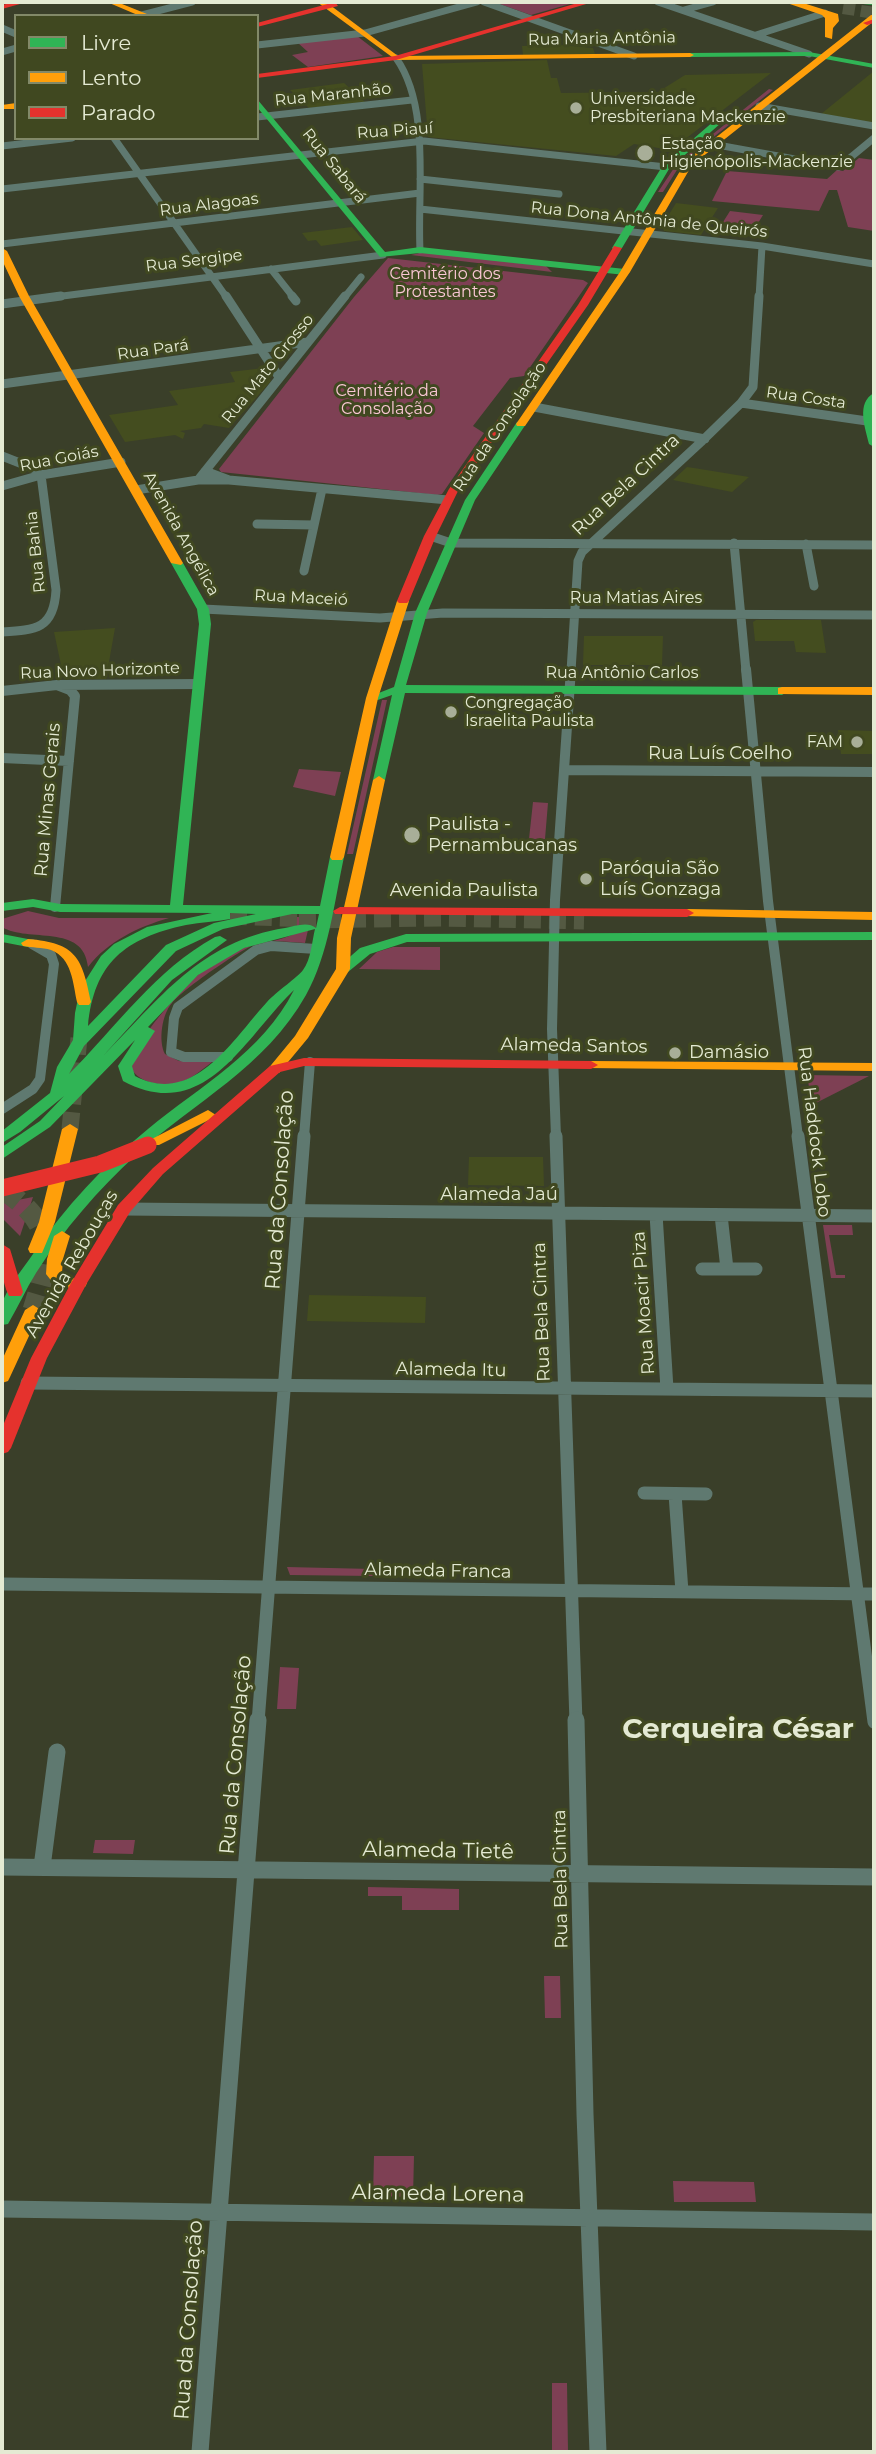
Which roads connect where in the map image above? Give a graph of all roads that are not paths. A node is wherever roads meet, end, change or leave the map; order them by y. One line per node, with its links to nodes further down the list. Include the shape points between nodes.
1 (23, 2): 13 (main road)
2 (111, 2): 16 (main road)
3 (192, 2): 17 (street)
4 (477, 2): 20 (street)
5 (484, 2): 18 (street)
6 (589, 2): 18 (main road)
7 (658, 2): 15 (street)
8 (713, 2): 15 (street)
9 (788, 2): 14 (main road)
10 (793, 2): 14 (main road)
11 (808, 2): 14 (main road)
12 (330, 3): 19 (main road); 20 (main road)
13 (2, 7)
14 (850, 10): 21 (street); 24 (main road, Rua da Consolação); 24 (main road, Rua da Consolação)
15 (684, 11): 21 (street)
16 (141, 14)
17 (148, 14)
18 (532, 18): 23 (street); 25 (main road)
19 (259, 23)
20 (365, 33): 22 (street); 25 (main road)
21 (756, 35): 24 (street)
22 (259, 46)
23 (634, 56): 24 (main road, Rua Maria Antônia); 25 (main road, Rua Maria Antônia)
24 (816, 56): 26 (main road, Rua Maria Antônia); 29 (main road, Rua da Consolação); 39 (main road, Rua da Consolação, via 689,145)
25 (405, 57): 27 (main road); 28 (street)
26 (874, 66)
27 (259, 76)
28 (412, 100): 30 (street, Rua Maranhão); 35 (street)
29 (760, 106): 31 (street); 36 (main road, Rua da Consolação)
30 (264, 116): 38 (main road, Rua Sabará)
31 (874, 126)
32 (874, 138): 36 (street, via 838,167)
33 (54, 140): 37 (street)
34 (115, 140): 40 (street)
35 (419, 141): 38 (street, Rua Piauí); 39 (street, Rua Piauí); 41 (street)
36 (712, 144): 49 (main road, Rua da Consolação, via 686,168)
37 (2, 146)
38 (302, 154): 40 (street, Rua Piauí); 45 (main road, Rua Sabará)
39 (666, 167): 48 (main road, Rua da Consolação)
40 (139, 173): 42 (street, Rua Piauí); 47 (street)
41 (420, 179): 43 (street); 44 (street)
42 (2, 189)
43 (420, 193): 45 (street, Rua Alagoas); 46 (street)
44 (559, 194)
45 (342, 203): 47 (street, Rua Alagoas); 54 (main road, Rua Sabará)
46 (420, 209): 48 (street, Rua Dona Antônia de Queirós); 52 (street)
47 (174, 223): 50 (street, Rua Alagoas); 60 (street)
48 (627, 231): 49 (street, Rua Dona Antônia de Queirós); 59 (main road, Rua da Consolação)
49 (648, 233): 51 (street, Rua Dona Antônia de Queirós); 58 (main road, Rua da Consolação)
50 (2, 244)
51 (762, 246): 55 (street, Rua Dona Antônia de Queirós); 73 (street, Rua Bela Cintra, via 754,381)
52 (420, 250): 54 (main road, Rua Sergipe); 56 (main road, Rua Sergipe)
53 (2, 251): 62 (main road, Avenida Angélica)
54 (387, 255): 56 (main road, Rua Sergipe); 57 (street, Rua Sergipe)
55 (874, 264)
56 (551, 268): 59 (main road, Rua Sergipe)
57 (271, 269): 60 (street, Rua Sergipe); 63 (street)
58 (625, 272): 59 (main road, Rua Sergipe); 70 (main road, Rua da Consolação)
59 (601, 274): 69 (main road, Rua da Consolação)
60 (213, 276): 62 (street, Rua Sergipe); 66 (street)
61 (361, 277): 65 (street, Rua Mato Grosso)
62 (27, 301): 64 (street, Rua Sergipe); 67 (main road, Avenida Angélica)
63 (296, 301)
64 (2, 304)
65 (308, 342): 66 (street, Rua Pará); 68 (street, Rua Mato Grosso)
66 (262, 348): 67 (street, Rua Pará); 68 (street)
67 (70, 375): 71 (street, Rua Pará); 79 (main road, Avenida Angélica)
68 (279, 377): 80 (street, Rua Mato Grosso)
69 (531, 379): 70 (main road); 87 (main road, Rua da Consolação)
70 (552, 380): 74 (main road, Rua da Consolação)
71 (2, 384)
72 (874, 396): 75 (main road)
73 (741, 403): 75 (street, Rua Costa); 76 (street, Rua Bela Cintra)
74 (534, 407): 76 (street); 91 (main road, Rua da Consolação, via 478,486)
75 (867, 421): 77 (main road)
76 (705, 439): 92 (street, Rua Bela Cintra)
77 (874, 444)
78 (2, 456): 81 (street)
79 (121, 462): 81 (street, Rua Goiás); 86 (main road, Avenida Angélica)
80 (205, 471): 82 (street, Rua Mato Grosso); 83 (street)
81 (41, 475): 84 (street, Rua Goiás); 104 (street, Rua Bahia, via 55,610 40,625)
82 (198, 480): 83 (street); 86 (street)
83 (229, 480): 85 (street)
84 (2, 486)
85 (322, 488): 87 (street); 89 (street)
86 (136, 490): 98 (main road, Avenida Angélica)
87 (448, 500): 90 (main road, Rua da Consolação)
88 (257, 524): 89 (street)
89 (314, 525): 96 (street)
90 (430, 536): 91 (street); 102 (main road, Rua da Consolação)
91 (451, 542): 92 (street); 100 (main road, Rua da Consolação)
92 (592, 543): 93 (street); 99 (street, Rua Bela Cintra, via 578,561)
93 (734, 543): 94 (street); 101 (street, Rua Haddock Lobo)
94 (806, 544): 95 (street); 97 (street)
95 (874, 545)
96 (304, 571)
97 (814, 586)
98 (203, 609): 102 (street, Rua Maceió, via 380,618); 106 (main road, Avenida Angélica)
99 (575, 613): 100 (street, Rua Matias Aires); 101 (street, Rua Matias Aires); 109 (street, Rua Bela Cintra)
100 (421, 614): 102 (street, Rua Matias Aires); 108 (main road, Rua da Consolação)
101 (741, 614): 103 (street, Rua Matias Aires); 111 (street, Rua Haddock Lobo)
102 (397, 615): 114 (main road, Rua da Consolação)
103 (874, 615)
104 (2, 632)
105 (107, 684): 106 (street, Rua Novo Horizonte); 107 (street, Rua Novo Horizonte); 113 (street)
106 (199, 684): 122 (main road, Avenida Angélica)
107 (57, 685): 110 (street, Rua Novo Horizonte); 113 (street)
108 (398, 690): 109 (main road, Rua Antônio Carlos); 114 (main road, Rua Antônio Carlos); 127 (main road, Rua da Consolação)
109 (570, 690): 111 (main road, Rua Antônio Carlos); 117 (street, Rua Bela Cintra)
110 (2, 691)
111 (748, 691): 112 (main road, Rua Antônio Carlos); 118 (street, Rua Haddock Lobo)
112 (874, 691)
113 (75, 696): 116 (street, Rua Minas Gerais)
114 (372, 698): 123 (main road, Rua da Consolação)
115 (2, 758): 116 (street)
116 (69, 761): 121 (street, Rua Minas Gerais)
117 (565, 770): 118 (street, Rua Luís Coelho); 126 (street, Rua Bela Cintra)
118 (756, 771): 119 (street, Rua Luís Coelho); 128 (street, Rua Haddock Lobo)
119 (874, 772)
120 (2, 907): 121 (main road, Avenida Paulista, via 28,903)
121 (55, 907): 122 (main road, Avenida Paulista)
122 (176, 908): 131 (main road, Avenida Paulista)
123 (325, 910): 127 (main road, Avenida Paulista); 131 (main road, Avenida Paulista); 140 (main road, Rua da Consolação)
124 (407, 910): 125 (main road, Avenida Paulista); 127 (main road, Avenida Paulista); 138 (main road, via 393,914 386,925 391,933)
125 (531, 910): 126 (main road, Avenida Paulista); 135 (main road, via 547,924)
126 (555, 910): 132 (main road, Avenida Paulista); 136 (street, Rua Bela Cintra)
127 (351, 911): 141 (main road, Rua da Consolação)
128 (769, 914): 130 (main road, Avenida Paulista); 132 (main road, Avenida Paulista); 133 (street, Rua Haddock Lobo)
129 (230, 916): 144 (main road, via 173,924 124,945 93,976)
130 (874, 916)
131 (300, 920): 143 (main road, via 230,947 202,964); 155 (main road, via 219,926 171,948 78,1044 64,1067 57,1093)
132 (589, 924): 133 (main road, via 716,927 747,936); 136 (main road, Avenida Paulista)
133 (772, 936): 134 (main road); 149 (street, Rua Haddock Lobo)
134 (874, 936)
135 (531, 937): 136 (main road, Avenida Paulista); 138 (main road, Avenida Paulista)
136 (554, 937): 148 (street, Rua Bela Cintra)
137 (2, 938): 139 (main road)
138 (407, 938): 141 (main road, Avenida Paulista, via 368,950)
139 (28, 943): 144 (main road, via 69,950); 153 (street, via 53,959 44,1069 33,1089)
140 (316, 949): 142 (main road, Rua da Consolação); 146 (street, via 271,946 256,950 178,1007 171,1052 184,1057)
141 (343, 969): 151 (main road, Rua da Consolação, via 301,1038)
142 (309, 973): 146 (main road, via 292,983); 160 (main road, Avenida Rebouças, via 300,994 256,1050 218,1085 153,1132)
143 (162, 1002): 146 (main road, via 156,1019 128,1057 128,1078 145,1088 170,1089 196,1081); 156 (main road, via 45,1124)
144 (84, 1003): 145 (main road)
145 (79, 1038)
146 (228, 1057)
147 (310, 1062): 148 (main road, Alameda Santos); 151 (main road, Alameda Santos); 159 (street, Rua da Consolação)
148 (553, 1065): 149 (main road, Alameda Santos); 161 (street, Rua Bela Cintra)
149 (788, 1066): 150 (main road, Alameda Santos); 164 (street, Rua Haddock Lobo)
150 (874, 1068)
151 (275, 1069): 152 (main road, Avenida Rebouças)
152 (237, 1100): 157 (main road, bridge, via 100,1164); 158 (main road, Avenida Rebouças, via 142,1186)
153 (2, 1109)
154 (70, 1129): 170 (main road, via 47,1222 40,1243 26,1262)
155 (2, 1138)
156 (2, 1154)
157 (2, 1188)
158 (124, 1209): 159 (street, Alameda Jaú); 171 (main road, Avenida Rebouças)
159 (300, 1211): 161 (street, Alameda Jaú); 177 (street, Rua da Consolação)
160 (71, 1213): 170 (main road, Avenida Rebouças); 171 (main road, via 54,1274 63,1284)
161 (559, 1213): 162 (street, Alameda Jaú); 178 (street, Rua Bela Cintra)
162 (656, 1214): 163 (street, Alameda Jaú); 179 (street, Rua Moacir Piza)
163 (721, 1215): 164 (street, Alameda Jaú); 168 (street)
164 (808, 1216): 165 (street, Alameda Jaú); 180 (street, Rua Haddock Lobo)
165 (874, 1216)
166 (2, 1249): 172 (main road)
167 (702, 1269): 168 (street)
168 (727, 1269): 169 (street)
169 (756, 1269)
170 (26, 1275): 172 (main road, Avenida Rebouças)
171 (79, 1283): 176 (main road, Avenida Rebouças)
172 (15, 1292): 174 (main road, Avenida Rebouças)
173 (33, 1310): 175 (main road)
174 (2, 1320)
175 (2, 1377)
176 (27, 1383): 177 (street, Alameda Itu); 182 (main road, Avenida Rebouças)
177 (286, 1386): 178 (street, Alameda Itu); 187 (street, Rua da Consolação)
178 (564, 1388): 179 (street, Alameda Itu); 188 (street, Rua Bela Cintra)
179 (667, 1389): 180 (street, Alameda Itu)
180 (831, 1391): 181 (street, Alameda Itu); 190 (street, Rua Haddock Lobo)
181 (874, 1391)
182 (2, 1448)
183 (644, 1493): 184 (street)
184 (675, 1494): 185 (street); 189 (street)
185 (706, 1494)
186 (2, 1584): 187 (street, Alameda Franca)
187 (269, 1588): 188 (street, Alameda Franca); 196 (street, Rua da Consolação)
188 (570, 1592): 189 (street, Alameda Franca); 197 (street, Rua Bela Cintra)
189 (682, 1592): 190 (street, Alameda Franca)
190 (857, 1594): 191 (street, Alameda Franca); 192 (street, Rua Haddock Lobo)
191 (874, 1594)
192 (874, 1723)
193 (57, 1752): 195 (street)
194 (2, 1867): 195 (street, Alameda Tietê)
195 (41, 1867): 196 (street, Alameda Tietê)
196 (247, 1870): 197 (street, Alameda Tietê); 200 (street, Rua da Consolação)
197 (579, 1874): 198 (street, Alameda Tietê); 201 (street, Rua Bela Cintra)
198 (874, 1877)
199 (2, 2209): 200 (street, Alameda Lorena)
200 (219, 2214): 201 (street, Alameda Lorena); 203 (street, Rua da Consolação)
201 (587, 2219): 202 (street, Alameda Lorena); 204 (street, Rua Bela Cintra)
202 (874, 2222)
203 (200, 2452)
204 (598, 2452)

